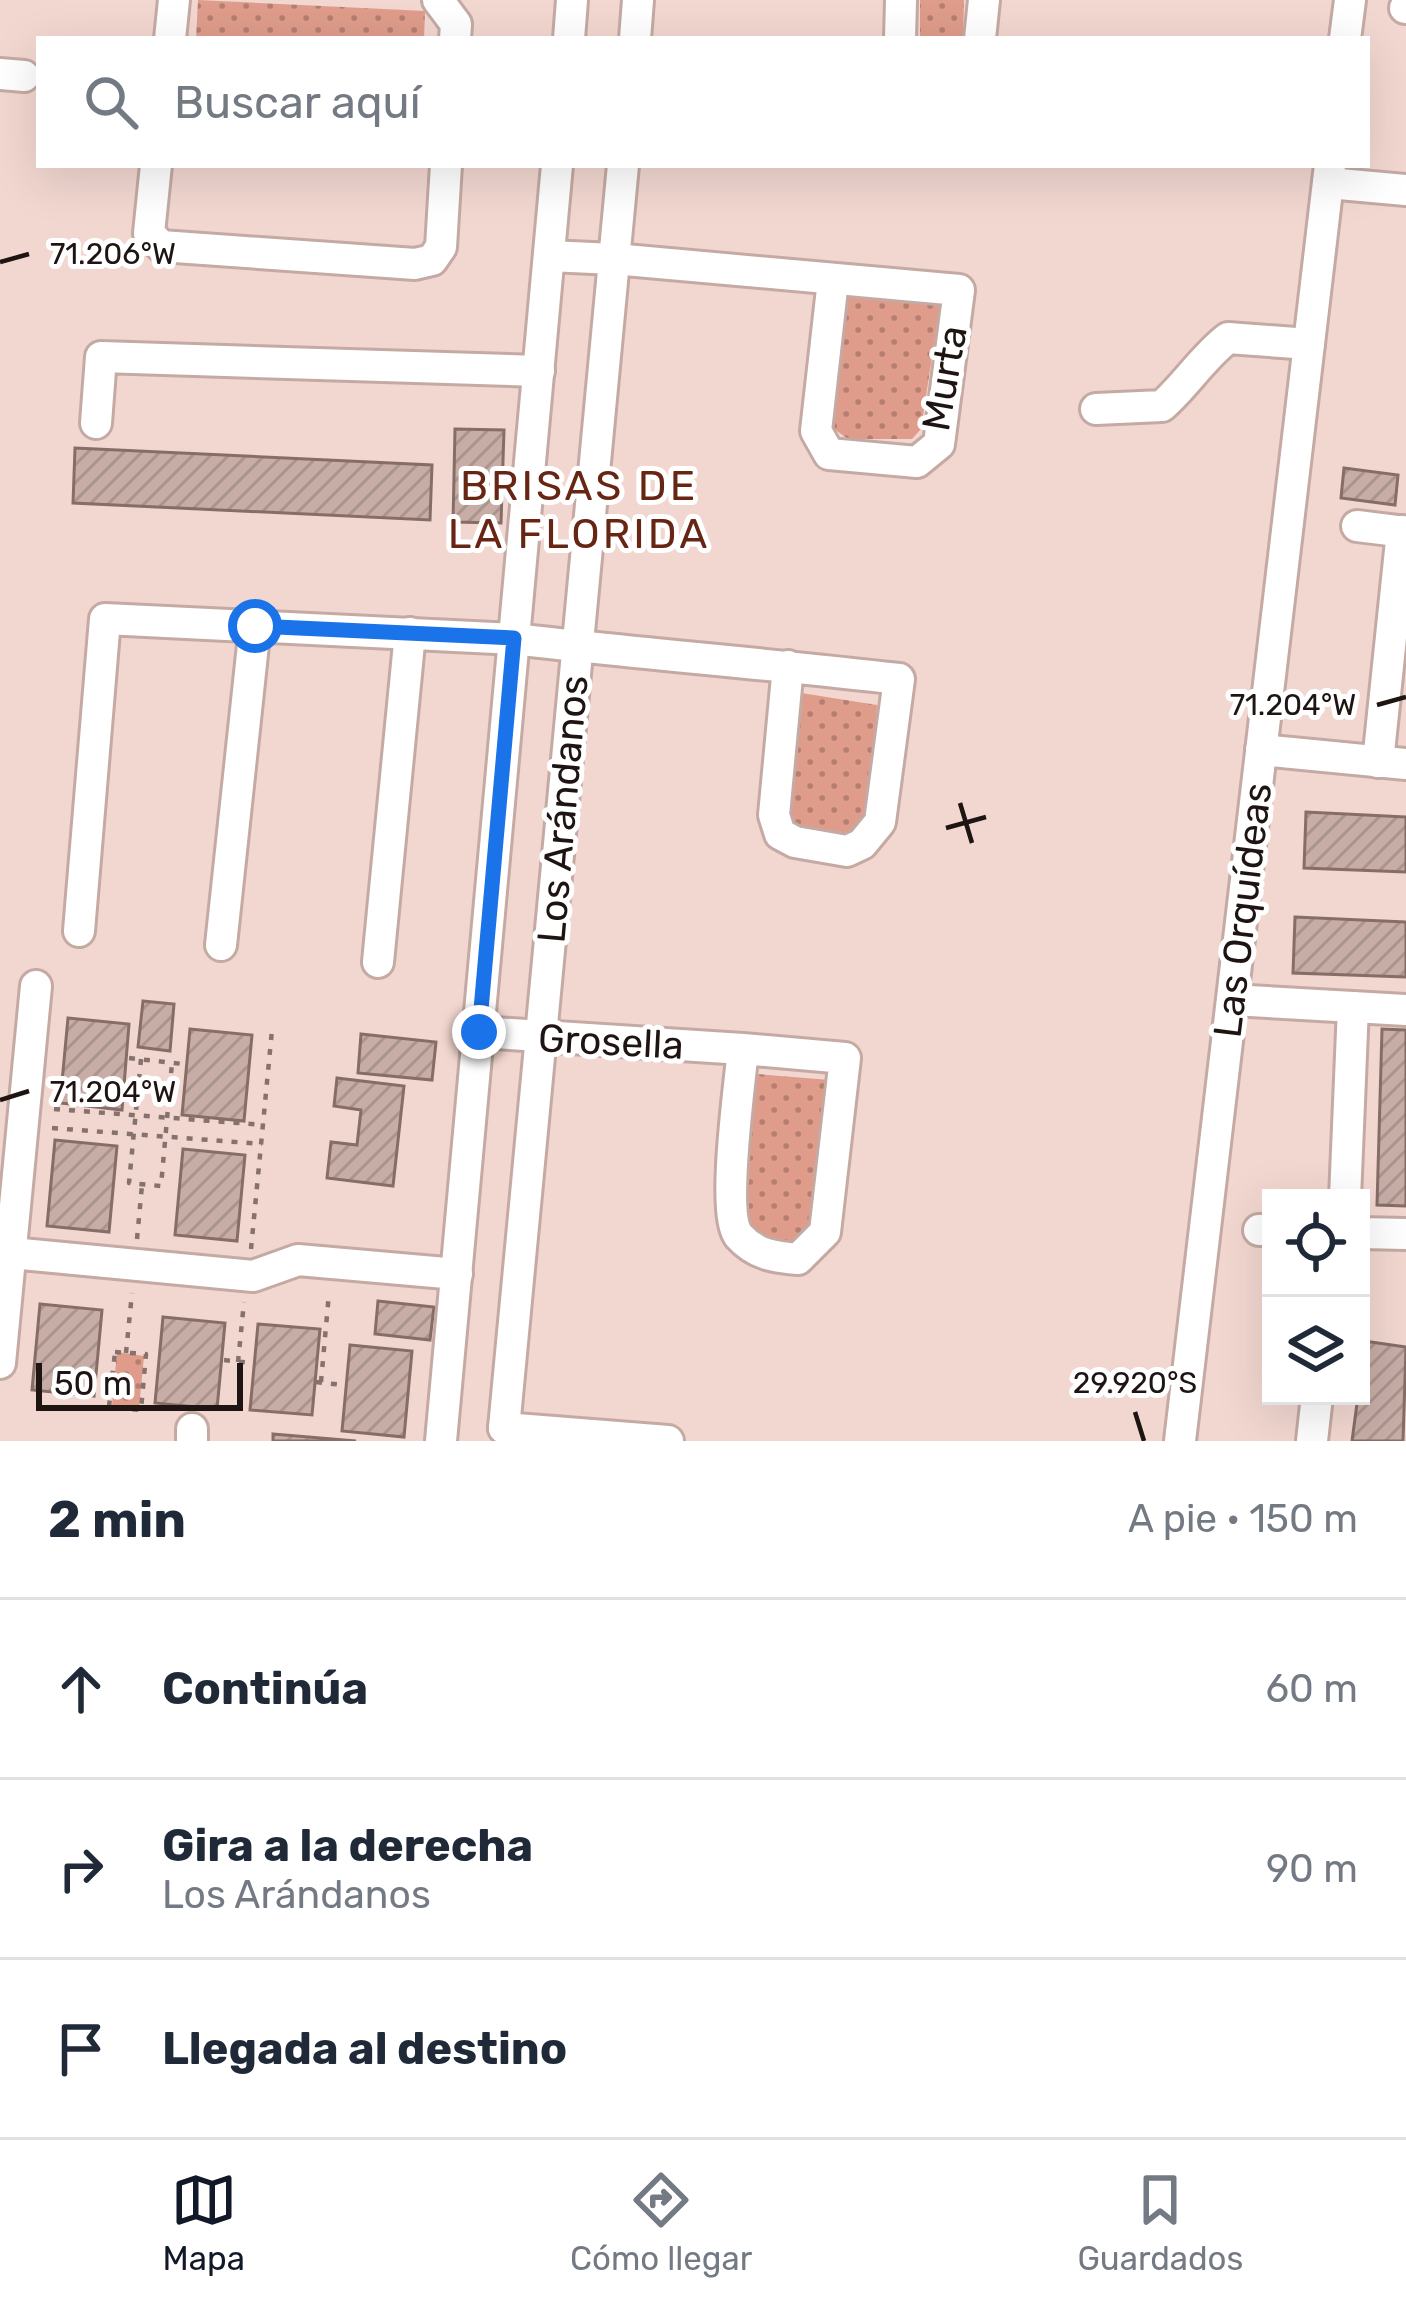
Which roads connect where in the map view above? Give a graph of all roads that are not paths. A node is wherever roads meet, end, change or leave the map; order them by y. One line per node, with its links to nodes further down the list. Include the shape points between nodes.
1 (174, 0): 8 (street)
2 (438, 0): 9 (street)
3 (572, 0): 10 (street)
4 (638, 0): 11 (street)
5 (901, 0): 12 (street)
6 (984, 0): 13 (street)
7 (1350, 0): 14 (street)
8 (170, 36)
9 (455, 36)
10 (569, 36)
11 (634, 36)
12 (900, 36)
13 (980, 36)
14 (1345, 36)
15 (156, 168): 16 (street, via 149,233 161,246 415,264 432,260 440,247)
16 (446, 168)
17 (557, 168): 21 (street, Los Arándanos)
18 (623, 168): 22 (street, Los Arándanos)
19 (1329, 174): 20 (street); 24 (street, Las Orquídeas)
20 (1406, 190)
21 (549, 256): 22 (street, Murta); 25 (street, Los Arándanos)
22 (614, 259): 23 (street, Murta); 33 (street, Los Arándanos)
23 (833, 280): 23 (street, Murta, via 959,290 939,443 917,462 829,454 816,431)
24 (1309, 344): 26 (street, via 1228,338 1162,406); 35 (street, Las Orquídeas)
25 (539, 371): 27 (street, via 101,357); 32 (street, Los Arándanos)
26 (1096, 410)
27 (96, 422)
28 (1357, 526): 29 (street)
29 (1404, 531): 36 (street)
30 (255, 626): 31 (street); 37 (street, via 105,619); 38 (street)
31 (410, 633): 32 (street); 39 (street)
32 (514, 638): 33 (street); 44 (street, Los Arándanos)
33 (578, 646): 34 (street); 45 (street, Los Arándanos)
34 (788, 666): 34 (street, via 899,679 880,822 847,850 780,834 774,815)
35 (1261, 750): 36 (street); 41 (street, Las Orquídeas)
36 (1392, 763)
37 (79, 931)
38 (221, 945)
39 (378, 962)
40 (36, 986): 50 (street)
41 (1232, 1000): 42 (street); 57 (street, Las Orquídeas)
42 (1353, 1007): 43 (street); 47 (street)
43 (1406, 1010)
44 (479, 1032): 45 (street, Grosella); 51 (street, Los Arándanos)
45 (541, 1038): 46 (street, Grosella); 54 (street, Los Arándanos)
46 (743, 1049): 46 (street, Grosella, via 845,1058 825,1232 798,1259 766,1257 736,1233 730,1205)
47 (1345, 1189)
48 (1370, 1233): 49 (street)
49 (1406, 1234)
50 (11, 1253): 51 (street, via 253,1276 298,1260); 52 (street)
51 (457, 1274): 55 (street, Los Arándanos)
52 (0, 1363)
53 (1316, 1405): 58 (street)
54 (494, 1434): 56 (street)
55 (441, 1441)
56 (668, 1441)
57 (1180, 1441)
58 (1312, 1441)

